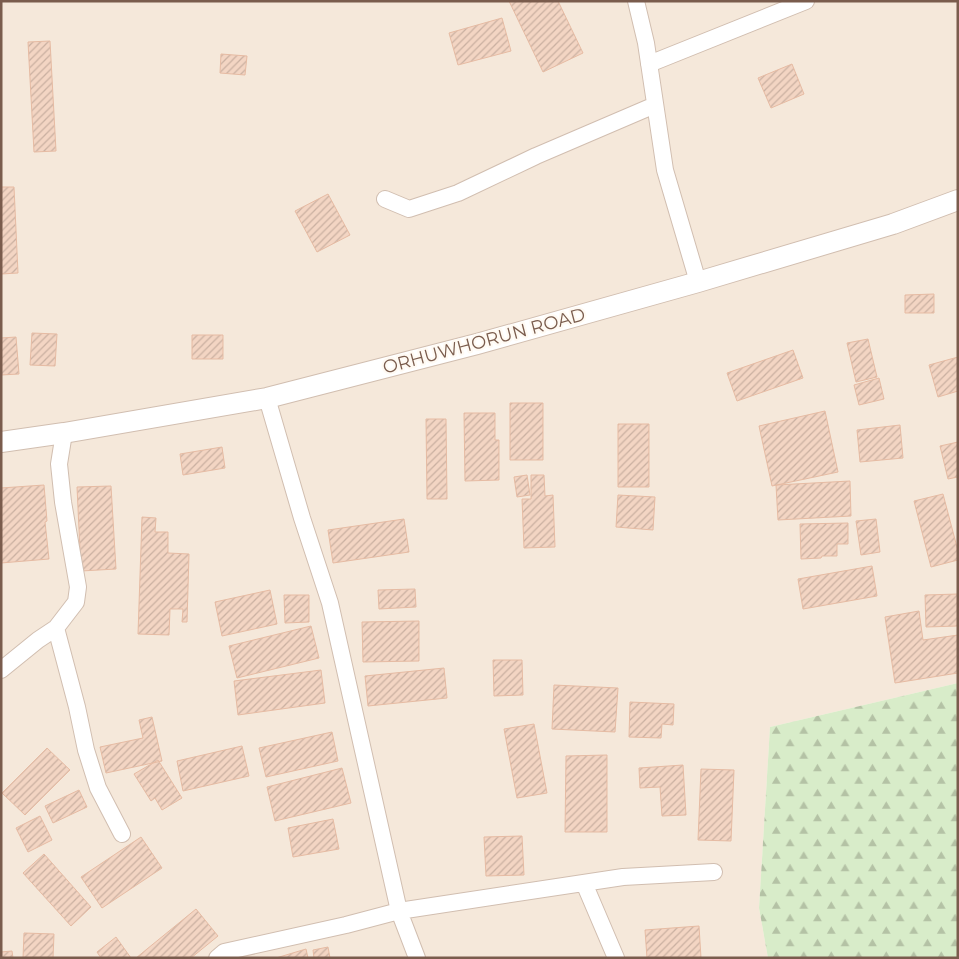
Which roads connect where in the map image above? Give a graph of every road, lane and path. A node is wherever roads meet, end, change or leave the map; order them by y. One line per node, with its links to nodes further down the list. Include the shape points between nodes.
1 (636, 1): 3 (street)
2 (806, 1): 3 (street)
3 (649, 64): 4 (street)
4 (655, 105): 5 (street, via 458,193 410,209); 7 (street, via 665,170)
5 (384, 200)
6 (958, 200): 7 (street, ORHUWHORUN ROAD, via 893,224)
7 (698, 282): 8 (street, ORHUWHORUN ROAD)
8 (267, 398): 9 (street, ORHUWHORUN ROAD); 16 (street, via 330,603)
9 (64, 433): 10 (street, ORHUWHORUN ROAD); 11 (street, via 59,464 78,587 76,602)
10 (1, 442)
11 (56, 628): 12 (street); 13 (street, via 98,788)
12 (1, 670)
13 (122, 834)
14 (714, 872): 15 (street, via 623,876)
15 (584, 883): 16 (street); 19 (street)
16 (399, 911): 17 (street, via 224,952); 18 (street)
17 (218, 958)
18 (417, 958)
19 (616, 958)

